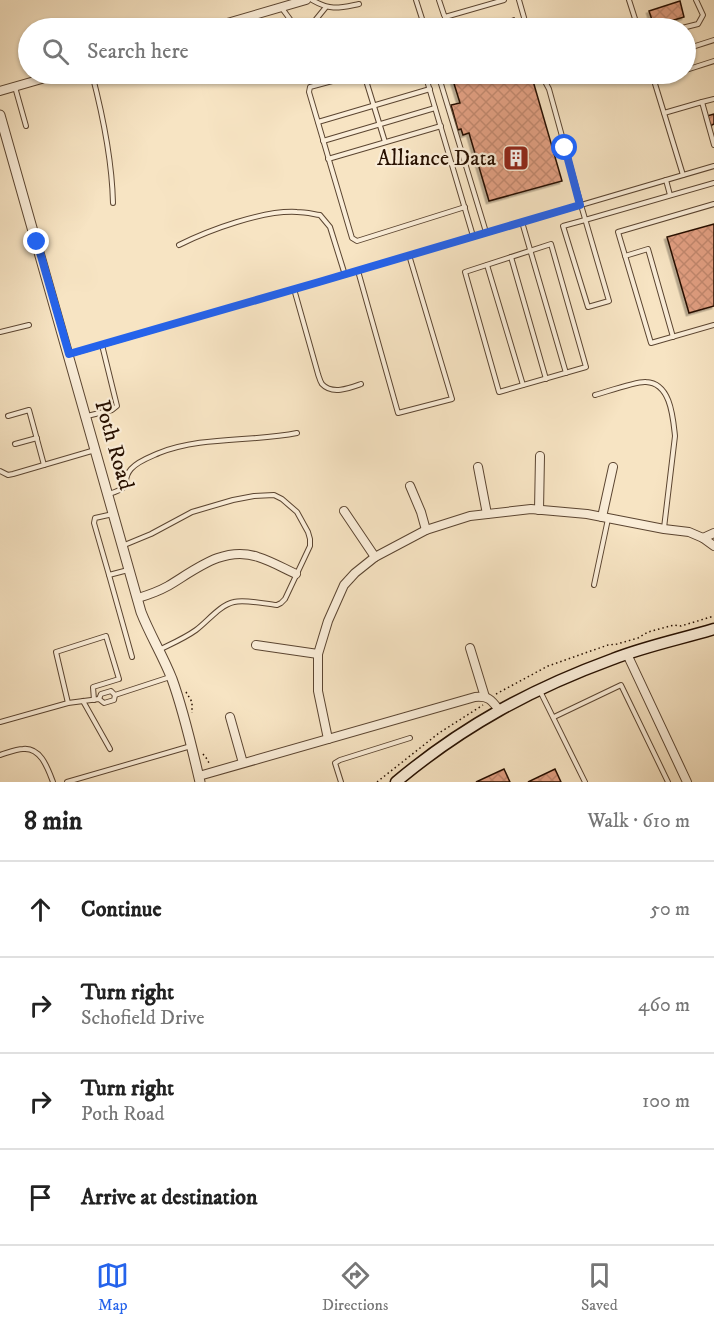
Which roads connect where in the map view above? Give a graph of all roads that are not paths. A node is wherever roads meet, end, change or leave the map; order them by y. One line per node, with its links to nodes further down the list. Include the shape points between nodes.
1 (306, 0): 10 (street)
2 (312, 0): 11 (lane)
3 (416, 0): 15 (lane)
4 (439, 0): 5 (lane, via 445,17)
5 (504, 0)
6 (519, 0): 16 (lane)
7 (629, 0): 17 (lane)
8 (696, 0): 18 (lane, via 703,15)
9 (359, 4): 11 (lane)
10 (281, 7): 12 (street); 13 (lane)
11 (326, 7): 14 (lane)
12 (244, 18)
13 (290, 18)
14 (318, 18)
15 (422, 18)
16 (524, 18)
17 (635, 18)
18 (696, 24)
19 (714, 40): 20 (lane)
20 (696, 46)
21 (714, 61): 22 (lane)
22 (696, 67)
23 (22, 84): 31 (street)
24 (94, 84): 54 (lane)
25 (321, 84): 40 (lane, via 310,87 309,93)
26 (367, 84): 36 (lane)
27 (428, 84): 32 (lane)
28 (441, 84): 60 (lane)
29 (546, 84): 56 (lane)
30 (655, 84): 38 (lane)
31 (15, 86): 33 (street); 42 (lane)
32 (430, 89): 36 (lane); 37 (lane)
33 (0, 91)
34 (714, 99): 35 (lane)
35 (702, 102): 38 (lane); 47 (lane)
36 (374, 106): 40 (lane); 41 (lane)
37 (435, 108): 41 (lane); 43 (lane)
38 (664, 113): 50 (lane)
39 (0, 115): 44 (street, Poth Road)
40 (318, 122): 45 (lane)
41 (380, 124): 45 (lane); 46 (lane)
42 (26, 126)
43 (441, 126): 46 (lane); 57 (lane)
44 (2, 132): 76 (street, Poth Road)
45 (323, 141): 48 (lane)
46 (385, 142): 48 (lane)
47 (714, 143)
48 (328, 159): 57 (lane, via 352,238 357,241)
49 (714, 166): 50 (lane)
50 (683, 175): 51 (lane)
51 (666, 180): 53 (lane); 56 (lane)
52 (714, 183): 53 (lane)
53 (670, 195): 58 (lane)
54 (113, 203)
55 (714, 204): 65 (lane, via 618,232)
56 (580, 205): 58 (lane); 59 (lane)
57 (465, 207): 61 (lane)
58 (585, 220): 58 (lane, via 609,301 588,307 564,225)
59 (522, 222): 60 (lane); 63 (lane)
60 (486, 232): 61 (lane)
61 (474, 236): 64 (lane)
62 (179, 245): 69 (lane, via 198,235 272,214 320,215 330,227)
63 (531, 250): 66 (lane); 77 (lane); 77 (lane, via 551,244 586,367)
64 (409, 255): 68 (lane); 68 (lane, via 452,399 398,413)
65 (625, 256): 74 (lane, via 651,343); 74 (lane, via 648,249)
66 (511, 257): 67 (lane); 78 (lane)
67 (487, 265): 80 (lane); 80 (lane, via 465,272 499,392)
68 (358, 271): 69 (lane)
69 (345, 274): 70 (lane)
70 (294, 289): 75 (lane); 79 (lane, via 323,384 333,390)
71 (29, 325): 73 (lane)
72 (714, 325): 74 (lane)
73 (0, 332)
74 (673, 337)
75 (102, 345): 76 (lane); 83 (lane, via 117,406)
76 (69, 354): 83 (street, Poth Road)
77 (566, 373): 78 (lane)
78 (546, 379): 80 (lane)
79 (361, 384)
80 (523, 385)
81 (595, 395): 100 (lane, via 645,382 665,393 675,436)
82 (8, 416): 85 (lane, via 29,410)
83 (86, 417): 87 (street, Poth Road)
84 (297, 433): 94 (lane, via 171,449 137,463 128,473 126,487)
85 (37, 438): 86 (lane); 89 (lane)
86 (15, 444)
87 (96, 449): 89 (lane); 94 (street, Poth Road)
88 (540, 456): 95 (street)
89 (44, 465): 92 (lane, via 13,474)
90 (478, 467): 98 (street)
91 (613, 467): 99 (street)
92 (0, 471)
93 (410, 486): 101 (street)
94 (108, 494): 97 (street, Poth Road)
95 (539, 510): 98 (street); 99 (street)
96 (344, 511): 106 (street)
97 (113, 514): 104 (street, Poth Road); 109 (lane, via 95,518 94,523)
98 (487, 514): 101 (street)
99 (605, 518): 100 (street); 110 (lane)
100 (664, 529): 103 (street)
101 (426, 530): 106 (street)
102 (714, 533): 103 (street)
103 (703, 538): 105 (street)
104 (122, 546): 107 (street, Poth Road); 108 (lane, via 192,512 233,500 274,495 297,512 310,539)
105 (714, 546)
106 (375, 557): 116 (street, via 344,585)
107 (129, 569): 109 (lane); 111 (street, Poth Road)
108 (296, 574): 111 (street, via 258,556 234,554 215,558 165,588); 115 (lane, via 281,603 230,603 189,634)
109 (110, 575): 118 (lane)
110 (594, 585)
111 (138, 598): 115 (street, Poth Road)
112 (714, 629): 117 (main road)
113 (256, 645): 116 (street)
114 (470, 648): 122 (street)
115 (158, 650): 119 (street, Poth Road)
116 (318, 654): 131 (street, via 318,692)
117 (627, 654): 120 (main road); 143 (street)
118 (132, 657)
119 (171, 677): 121 (lane); 132 (street, Poth Road)
120 (539, 689): 126 (main road); 128 (lane)
121 (115, 694): 123 (lane, via 101,694); 123 (lane, via 111,701)
122 (485, 696): 126 (street); 131 (street)
123 (96, 700): 124 (lane); 125 (lane, via 93,687 119,679 106,636 56,652)
124 (83, 701): 125 (lane); 133 (lane)
125 (68, 704): 129 (lane)
126 (499, 710): 140 (main road, via 446,742)
127 (230, 717): 135 (street)
128 (554, 717): 141 (lane); 142 (lane, via 621,685)
129 (0, 722)
130 (410, 738): 139 (lane, via 335,763)
131 (328, 739): 135 (street)
132 (192, 746): 136 (street, Poth Road); 138 (lane)
133 (110, 749)
134 (0, 755): 137 (lane, via 25,748 35,751)
135 (243, 763): 136 (street)
136 (200, 779)
137 (53, 782)
138 (68, 782)
139 (341, 782)
140 (396, 782)
141 (585, 782)
142 (668, 782)
143 (687, 782)

